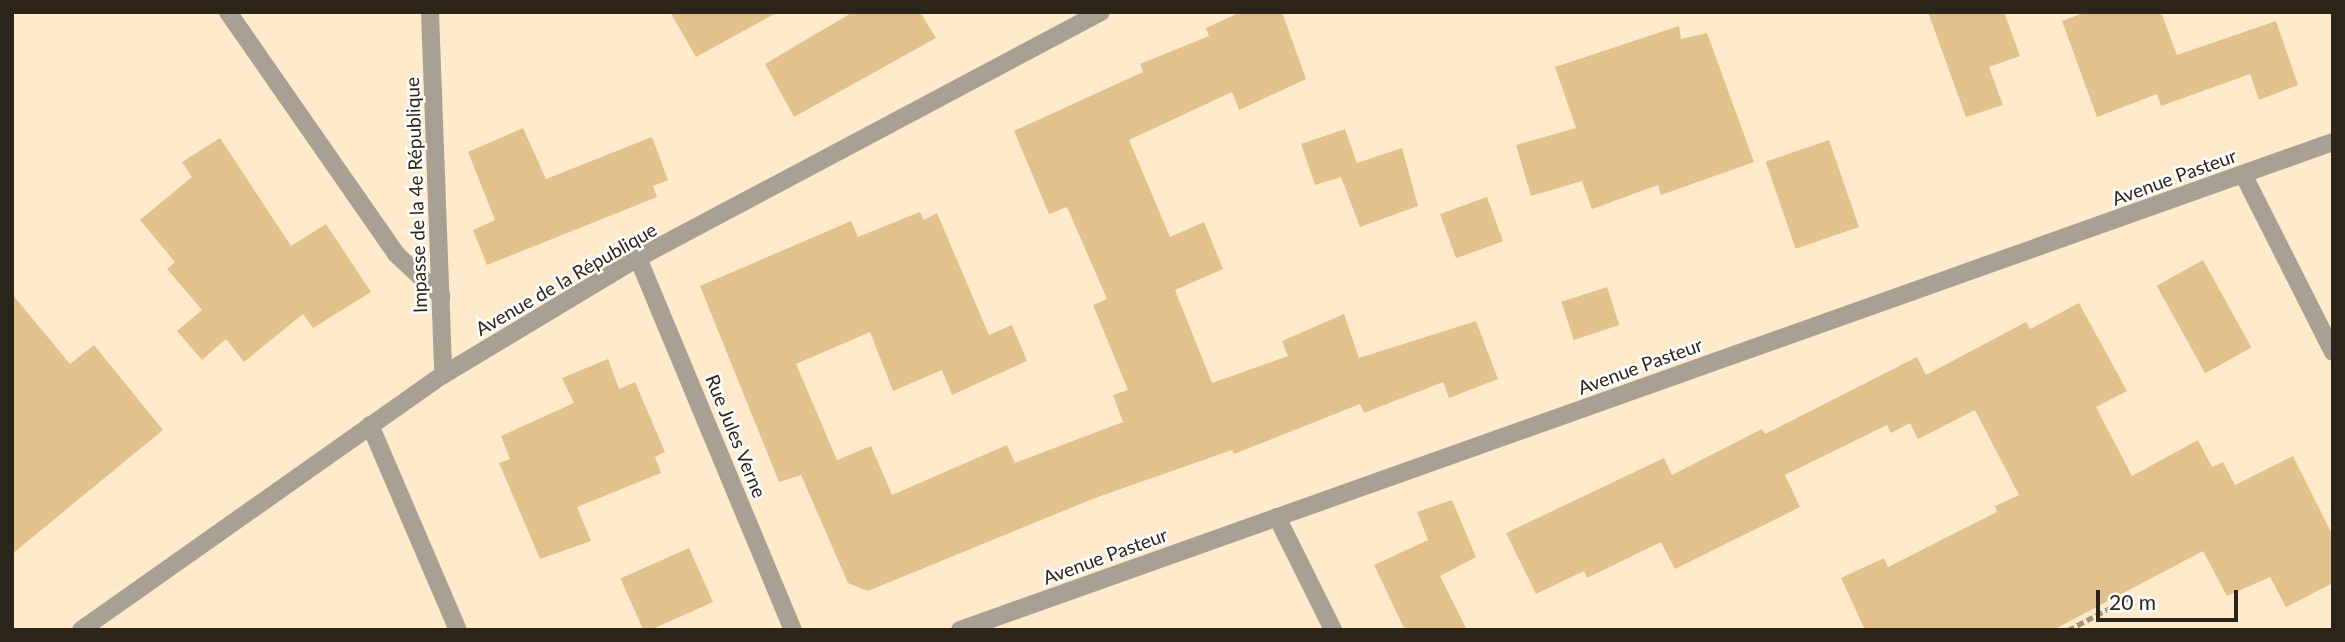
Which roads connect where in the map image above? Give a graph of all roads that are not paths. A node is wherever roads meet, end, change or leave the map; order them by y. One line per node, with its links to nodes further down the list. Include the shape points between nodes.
1 (228, 12): 7 (street, via 396,254)
2 (430, 12): 7 (street, Impasse de la 4e République)
3 (1101, 12): 6 (street, Avenue de la République)
4 (2333, 142): 5 (street, Avenue Pasteur)
5 (2243, 174): 8 (street); 11 (street, Avenue Pasteur)
6 (638, 258): 9 (street, Avenue de la République); 14 (street, Rue Jules Verne)
7 (441, 296): 9 (street, Impasse de la 4e République)
8 (2333, 352)
9 (443, 376): 10 (street, Avenue de la République)
10 (370, 425): 12 (street, Avenue de la République); 13 (street)
11 (1277, 517): 15 (street, Avenue Pasteur); 16 (street)
12 (81, 630)
13 (458, 630)
14 (793, 630)
15 (960, 630)
16 (1333, 630)

